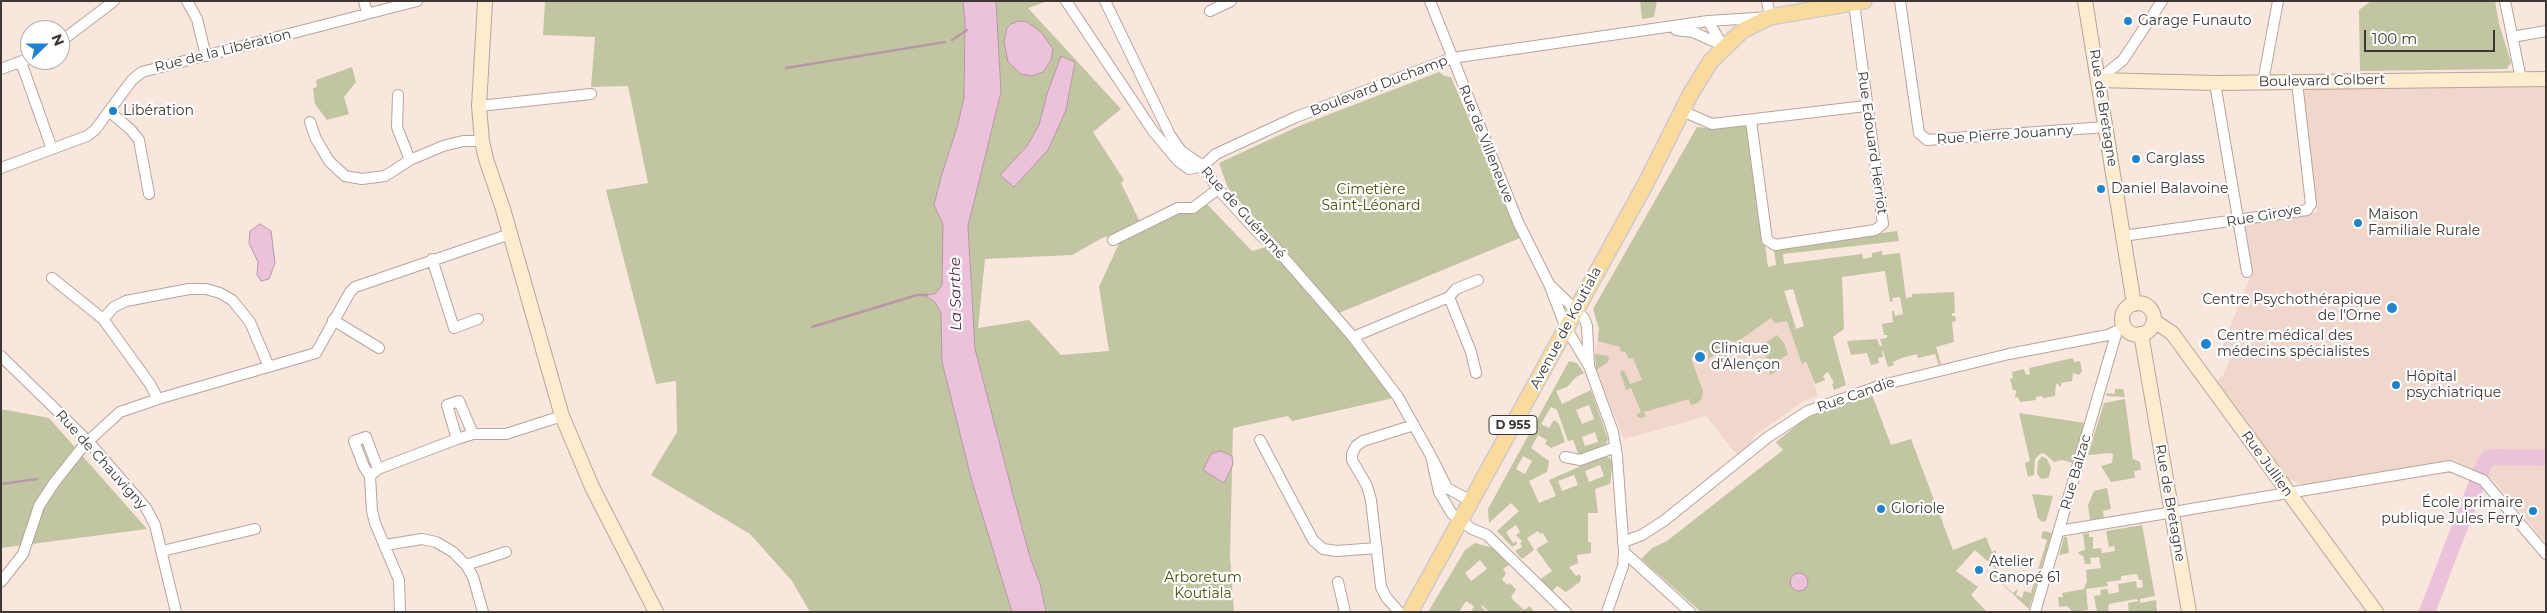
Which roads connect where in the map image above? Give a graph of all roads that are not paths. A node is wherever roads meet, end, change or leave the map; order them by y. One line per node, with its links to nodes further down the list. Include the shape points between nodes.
1 (114, 1): 23 (street)
2 (186, 1): 26 (street, via 197,19)
3 (364, 1): 18 (street)
4 (417, 1): 18 (street, Rue de la Libération)
5 (1066, 1): 49 (street, via 1153,132 1189,169)
6 (1105, 1): 49 (street, Rue de Guéramé, via 1170,135 1181,151)
7 (1231, 1): 17 (street)
8 (1430, 1): 27 (street, Rue de Villeneuve)
9 (1767, 1): 19 (street)
10 (1900, 1): 45 (street, Rue Pierre Jouanny, via 1920,133 1927,140)
11 (2085, 1): 33 (street, Rue de Bretagne)
12 (2162, 1): 33 (street, via 2123,60)
13 (2278, 1): 34 (street)
14 (2505, 1): 24 (street)
15 (484, 2): 39 (street)
16 (1859, 2): 19 (main road, Boulevard Duchamp / D 955); 40 (street, Rue Edouard Herriot)
17 (1210, 11)
18 (367, 13): 26 (street, Rue de la Libération)
19 (1770, 17): 20 (street, Boulevard Duchamp); 25 (main road, Boulevard Duchamp / D 955, via 1742,31)
20 (1708, 21): 21 (street, Boulevard Duchamp); 25 (street)
21 (1657, 29): 25 (street, Boulevard Duchamp, via 1693,32); 27 (street, Boulevard Duchamp)
22 (2546, 31): 24 (street)
23 (70, 34)
24 (2512, 37): 31 (street)
25 (1724, 46): 42 (main road, Avenue de Koutiala / D 955, via 1711,61)
26 (206, 56): 41 (street, Rue de la Libération, via 142,72)
27 (1452, 58): 49 (street, Boulevard Duchamp, via 1296,117 1216,154); 61 (street, Rue de Villeneuve, via 1518,222)
28 (20, 62): 29 (street)
29 (1, 69)
30 (28, 70): 47 (street)
31 (2521, 79): 32 (street, Boulevard Colbert); 35 (street, Boulevard Colbert)
32 (2546, 79)
33 (2098, 80): 36 (street, Boulevard Colbert); 45 (street, Rue de Bretagne)
34 (2263, 82): 35 (street, Boulevard Colbert); 36 (street, Boulevard Colbert)
35 (2297, 82): 53 (street, Rue Giroye, via 2311,204 2306,210)
36 (2215, 83): 53 (street)
37 (591, 94): 39 (street)
38 (398, 95): 48 (street, via 397,127)
39 (479, 106): 46 (street)
40 (1866, 106): 43 (street); 43 (street, Rue Edouard Herriot, via 1882,224 1875,230 1775,245 1767,240)
41 (109, 111): 47 (street, Rue de la Libération, via 87,136); 52 (street, via 138,140)
42 (1682, 112): 43 (street, via 1712,124); 64 (main road, Avenue de Koutiala / D 955)
43 (1751, 121)
44 (310, 122): 48 (street, via 329,161 345,176 362,179 385,176)
45 (2106, 127): 55 (street, Rue de Bretagne)
46 (482, 141): 48 (street, via 453,143); 54 (street)
47 (52, 149): 50 (street, Rue de la Libération)
48 (410, 160)
49 (1202, 166): 51 (street, Rue de Guéramé)
50 (1, 168)
51 (1218, 189): 56 (street, via 1193,208 1178,208); 72 (street, Rue de Guéramé, via 1273,245)
52 (149, 194)
53 (2238, 221): 55 (street, Rue Giroye); 58 (street)
54 (510, 234): 57 (street); 79 (street)
55 (2123, 236): 63 (street, Rue de Bretagne)
56 (1113, 240)
57 (432, 259): 66 (street, via 454,328); 67 (street, via 354,287)
58 (2247, 272)
59 (52, 278): 65 (street)
60 (1478, 280): 62 (street, via 1456,289)
61 (1549, 284): 64 (street); 69 (street, Rue de Villeneuve)
62 (1449, 297): 72 (street); 77 (street)
63 (2134, 304): 68 (street, via 2149,307); 70 (street, via 2126,309)
64 (1576, 308): 69 (main road, Avenue de Koutiala / D 955); 75 (street, via 1587,326)
65 (103, 319): 76 (street, via 114,307 126,301 189,289 220,293 232,300 250,322); 78 (street)
66 (478, 319)
67 (333, 320): 73 (street); 76 (street, via 316,353)
68 (2154, 321): 71 (street, via 2151,328); 88 (street, Rue Jullien, via 2172,333)
69 (1566, 328): 75 (street, Rue de Villeneuve); 89 (main road, Avenue de Koutiala / D 955)
70 (2121, 329): 71 (street); 93 (street, Rue Balzac); 95 (street, Rue Candie, via 1882,385 1808,412 1768,437 1665,520)
71 (2141, 334): 90 (street, Rue de Bretagne)
72 (1353, 337): 80 (street, Rue de Guéramé, via 1398,397)
73 (379, 348)
74 (1, 356): 84 (street, Rue de Chauvigny)
75 (1589, 366): 85 (street)
76 (269, 367): 78 (street)
77 (1476, 373)
78 (158, 399): 84 (street, via 120,412)
79 (562, 416): 81 (street, via 506,434); 106 (street, via 592,487)
80 (1414, 425): 86 (street, Rue de Guéramé); 96 (street, via 1363,441 1352,454 1371,500)
81 (473, 434): 82 (street); 82 (street, via 460,401 447,405)
82 (458, 439): 94 (street, via 374,473 373,517)
83 (1260, 440): 96 (street, via 1313,540 1323,549 1336,551)
84 (88, 441): 97 (street, Rue de Chauvigny, via 146,508 155,525); 101 (street, via 44,498 23,554)
85 (1616, 447): 87 (street, via 1580,460); 95 (street)
86 (1431, 456): 89 (street, Rue de Guéramé, via 1447,488); 91 (street, Rue de Guéramé, via 1439,492)
87 (1565, 457)
88 (2290, 494): 90 (street); 99 (street, via 2450,466 2483,480); 115 (street, Rue Jullien)
89 (1471, 501): 91 (main road, Avenue de Koutiala / D 955)
90 (2172, 513): 93 (street); 114 (street, Rue de Bretagne)
91 (1460, 522): 109 (main road, Avenue de Koutiala / D 955); 110 (street, via 1488,535)
92 (255, 529): 97 (street)
93 (2059, 531): 113 (street, Rue Balzac)
94 (385, 545): 100 (street, via 422,538 453,552); 104 (street, via 399,580)
95 (1624, 547): 111 (street, via 1623,566); 112 (street)
96 (1377, 548): 108 (street, via 1381,587)
97 (162, 551): 103 (street, Rue de Chauvigny)
98 (506, 552): 100 (street)
99 (2546, 554)
100 (466, 566): 105 (street, via 479,593)
101 (1, 582)
102 (1338, 582): 107 (street)
103 (176, 612)
104 (400, 612)
105 (483, 612)
106 (656, 612)
107 (1345, 612)
108 (1399, 612)
109 (1410, 612)
110 (1566, 612)
111 (1607, 612)
112 (1690, 612)
113 (2035, 612)
114 (2189, 612)
115 (2376, 612)

